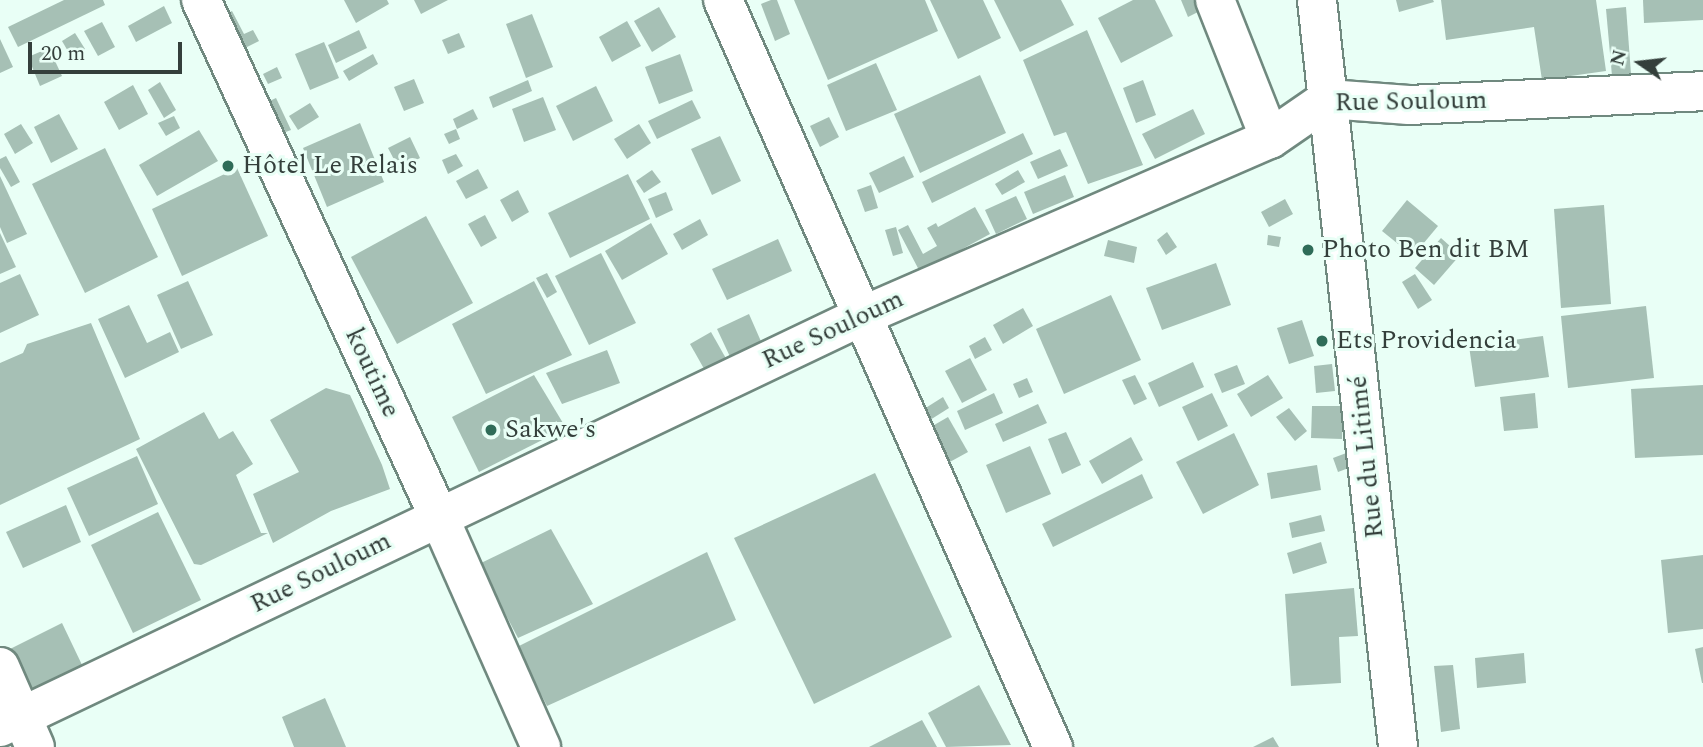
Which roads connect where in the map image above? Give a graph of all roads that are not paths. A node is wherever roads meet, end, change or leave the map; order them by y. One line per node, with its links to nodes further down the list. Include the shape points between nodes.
1 (201, 0): 9 (street, koutime)
2 (723, 0): 8 (street)
3 (1214, 0): 7 (street)
4 (1317, 0): 6 (street, Rue du Litimé)
5 (1703, 91): 6 (street, Rue Souloum, via 1409,105)
6 (1328, 99): 7 (street, Rue Souloum); 14 (street, Rue du Litimé)
7 (1270, 139): 8 (street, Rue Souloum)
8 (862, 316): 9 (street, Rue Souloum); 13 (street)
9 (439, 517): 11 (street, Rue Souloum); 12 (street, koutime)
10 (0, 667): 11 (street)
11 (19, 730)
12 (541, 747)
13 (1053, 747)
14 (1398, 747)

